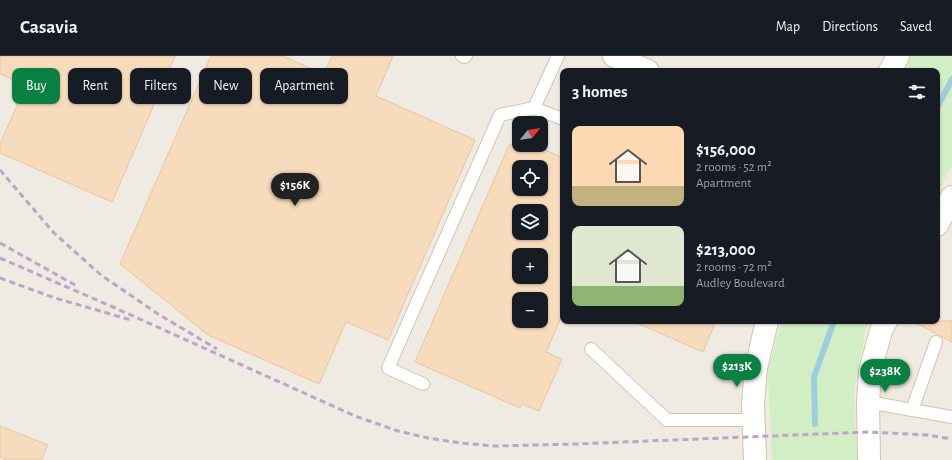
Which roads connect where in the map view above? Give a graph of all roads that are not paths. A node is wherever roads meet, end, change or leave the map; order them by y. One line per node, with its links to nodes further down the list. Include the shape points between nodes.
1 (462, 56): 2 (lane)
2 (466, 56)
3 (558, 56): 8 (lane)
4 (614, 56): 6 (street)
5 (898, 56): 7 (street)
6 (641, 68)
7 (892, 68)
8 (534, 108): 9 (lane); 14 (lane, via 500,116 388,368)
9 (560, 118)
10 (766, 324): 18 (street, via 756,368)
11 (884, 324): 15 (street, via 870,371)
12 (936, 342): 16 (lane)
13 (591, 349): 18 (lane, via 667,420)
14 (423, 384)
15 (868, 402): 16 (lane); 20 (street)
16 (912, 410): 17 (lane)
17 (952, 417)
18 (753, 420): 19 (street)
19 (755, 460)
20 (869, 460)

